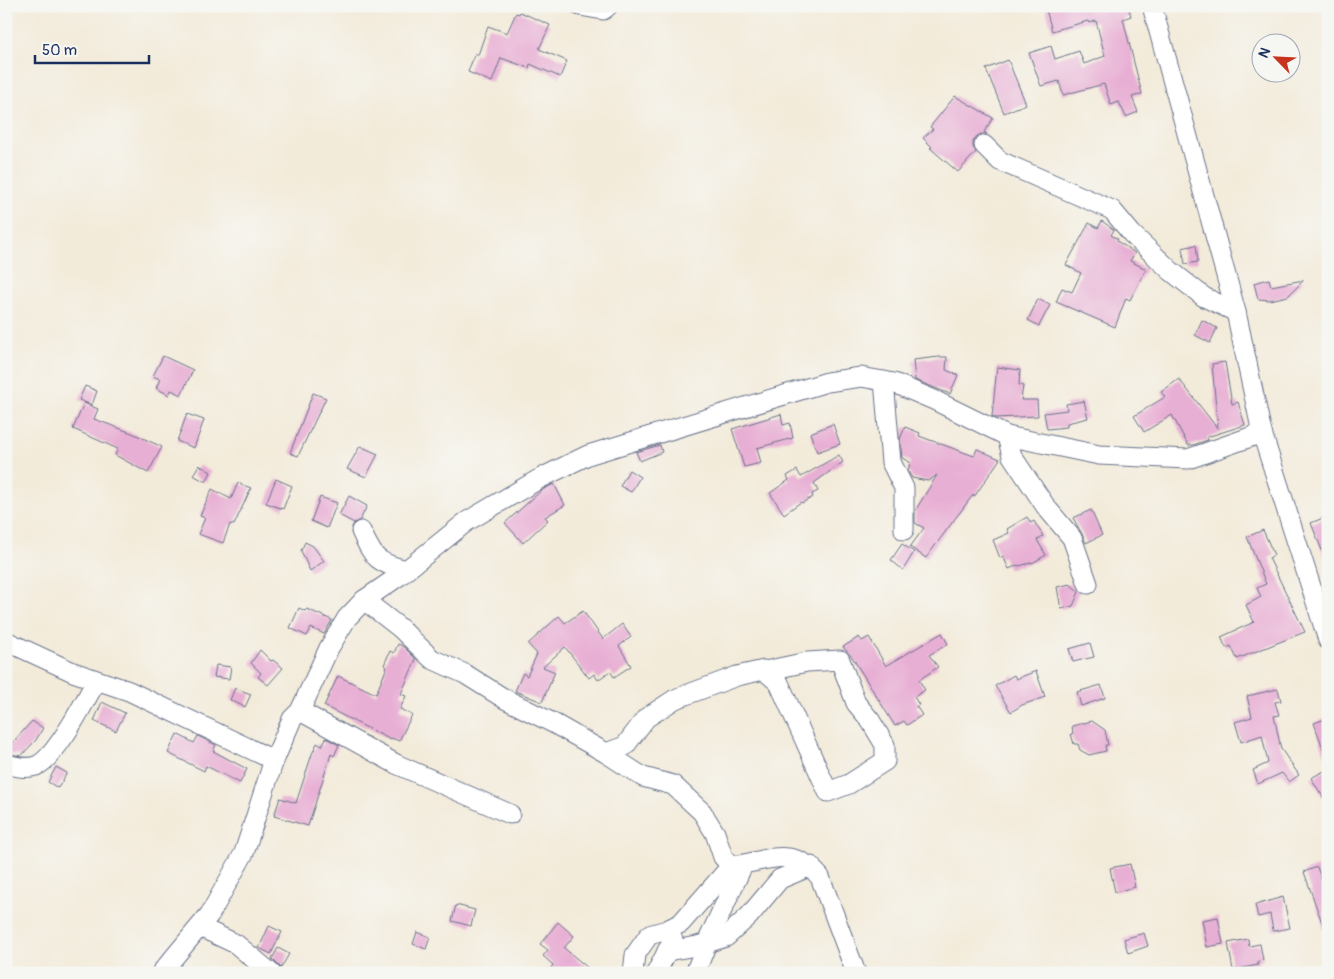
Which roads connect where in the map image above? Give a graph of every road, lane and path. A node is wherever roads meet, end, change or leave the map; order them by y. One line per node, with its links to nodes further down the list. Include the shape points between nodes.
1 (580, 6): 2 (street, via 603,10)
2 (608, 6)
3 (1152, 6): 5 (street)
4 (984, 145): 5 (street, via 1000,161 1112,210 1171,272 1204,297)
5 (1236, 312): 7 (street)
6 (884, 381): 8 (street, via 934,400); 9 (street, via 891,462 904,488); 11 (street, via 860,376 827,382 588,455 539,479 466,522)
7 (1262, 433): 8 (street, via 1188,459 1099,455); 14 (street)
8 (1006, 436): 12 (street, via 1012,456 1046,507 1072,538)
9 (904, 530)
10 (361, 531): 11 (street, via 372,554 387,565)
11 (406, 570): 13 (street)
12 (1088, 584)
13 (364, 600): 18 (street, via 338,633); 19 (street, via 432,659)
14 (1328, 640)
15 (6, 641): 17 (street)
16 (765, 672): 16 (street, via 779,683 828,792 849,784 885,760 885,745 856,703 840,660 807,662); 19 (street, via 737,676 675,699 646,718 625,746)
17 (96, 681): 20 (street, via 129,691 267,757); 21 (street, via 56,748 38,765 23,768)
18 (300, 710): 20 (street, via 292,719); 22 (street, via 396,764)
19 (606, 753): 23 (street, via 643,777 673,785 702,812 715,833 723,857)
20 (273, 763): 26 (street, via 244,853)
21 (6, 764)
22 (510, 814)
23 (737, 865): 24 (street, via 775,857); 25 (street); 27 (street)
24 (811, 866): 27 (street, via 780,879 749,916 726,937); 34 (street, via 820,877)
25 (682, 923): 28 (street); 31 (street, via 649,935 635,954)
26 (200, 927): 29 (street); 30 (street, via 236,944)
27 (707, 943): 28 (street); 33 (street)
28 (667, 951): 32 (street)
29 (161, 973)
30 (272, 973)
31 (633, 973)
32 (656, 973)
33 (695, 973)
34 (856, 973)

